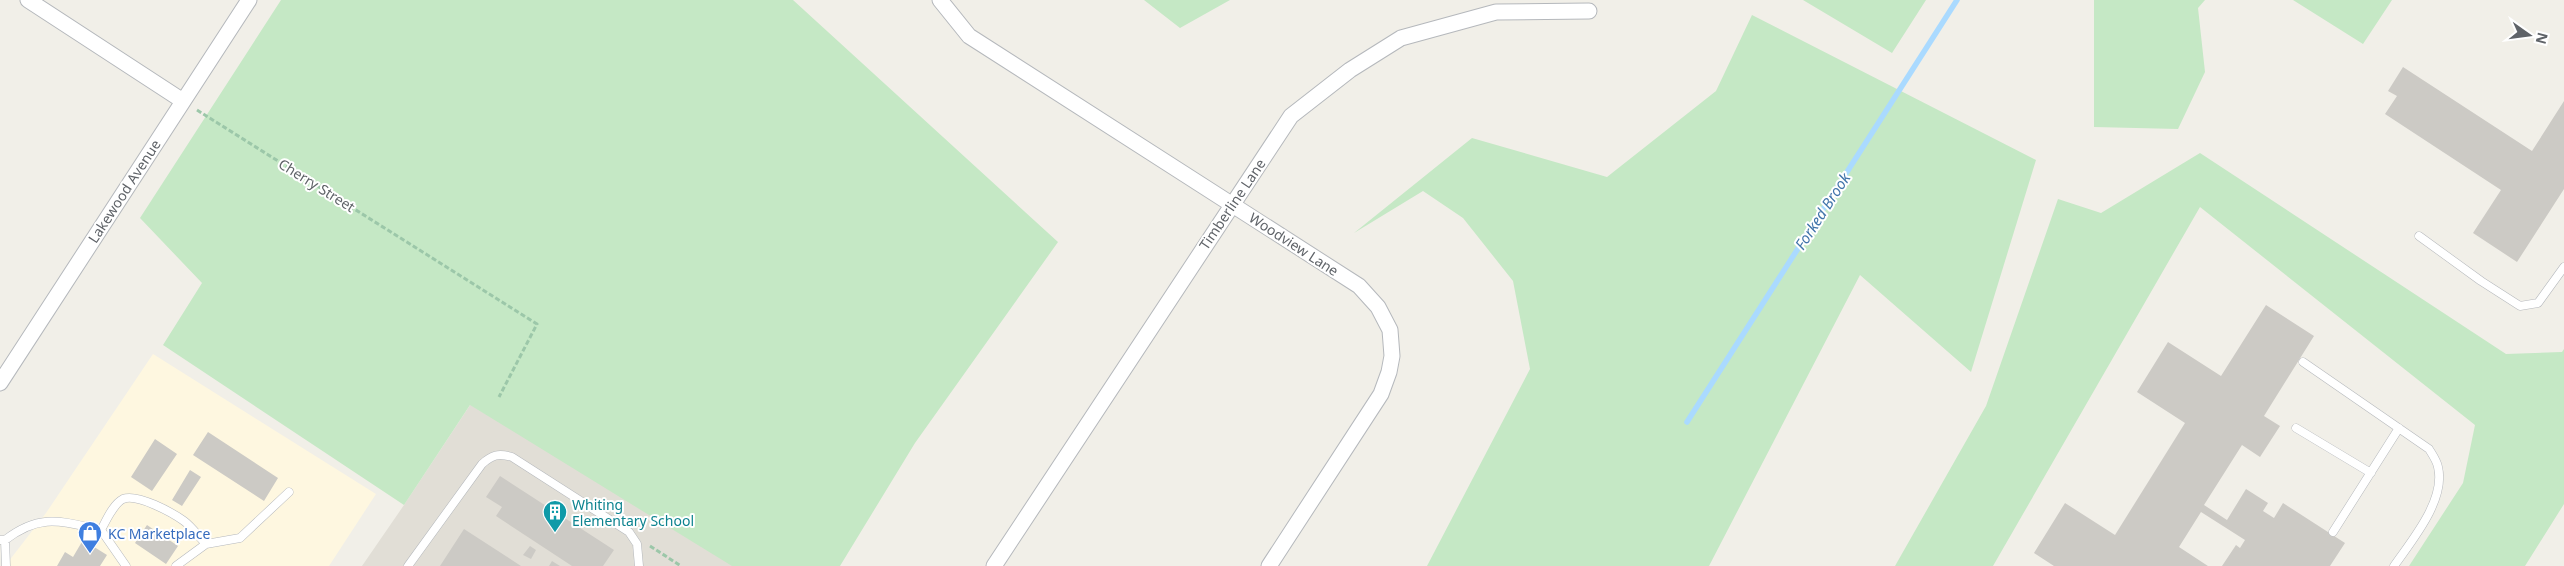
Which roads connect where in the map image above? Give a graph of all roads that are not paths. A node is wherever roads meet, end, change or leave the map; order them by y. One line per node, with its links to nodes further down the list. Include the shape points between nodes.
1 (28, 0): 5 (street)
2 (249, 0): 5 (street, Lakewood Avenue)
3 (940, 0): 6 (street, Woodview Lane, via 969,36)
4 (1589, 11): 6 (street, Timberline Lane, via 1496,12 1401,38 1350,70 1291,116)
5 (183, 101): 10 (street, Lakewood Avenue)
6 (1232, 203): 24 (street, Timberline Lane); 25 (street, Woodview Lane, via 1359,286 1378,307 1390,330 1392,356 1381,394)
7 (2419, 236): 8 (lane, via 2520,306 2538,302)
8 (2564, 267)
9 (2303, 362): 12 (lane)
10 (0, 383)
11 (2296, 428): 13 (lane)
12 (2399, 428): 13 (lane); 26 (lane, via 2429,449 2438,467 2437,492 2428,516)
13 (2371, 473): 16 (lane)
14 (289, 492): 18 (lane, via 240,538)
15 (101, 530): 17 (lane, via 63,522 45,522 22,528); 18 (lane, via 118,503 125,498 133,498 144,500 184,521); 20 (lane)
16 (2333, 532)
17 (2, 540): 19 (lane)
18 (206, 544): 21 (lane)
19 (6, 566)
20 (126, 566)
21 (176, 566)
22 (408, 566): 23 (lane, via 482,464 500,454 512,457 628,532 637,544)
23 (639, 566)
24 (994, 566)
25 (1269, 566)
26 (2394, 566)

